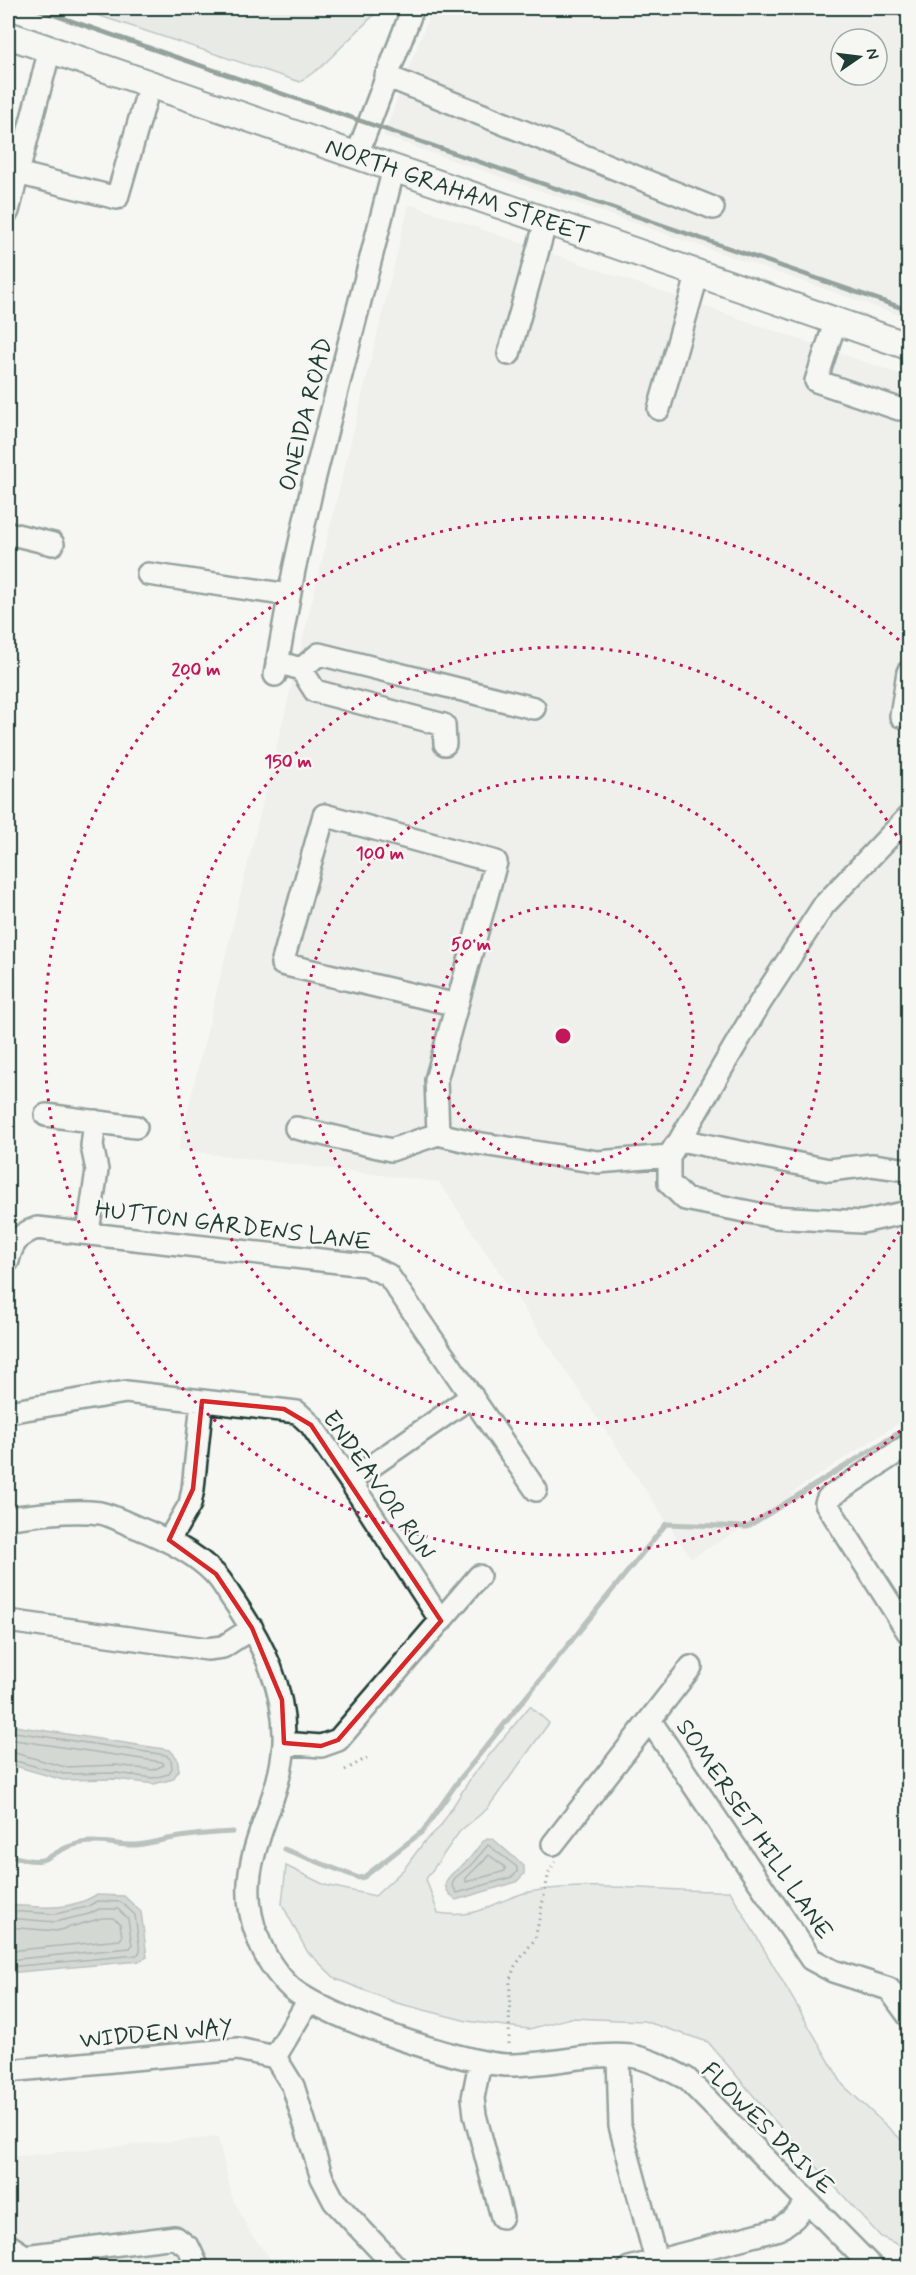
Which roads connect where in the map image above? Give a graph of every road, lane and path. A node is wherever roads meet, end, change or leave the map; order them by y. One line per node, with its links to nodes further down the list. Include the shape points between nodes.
1 (413, 8): 4 (street)
2 (8, 35): 3 (main road, NORTH GRAHAM STREET)
3 (50, 49): 5 (main road, NORTH GRAHAM STREET); 8 (street)
4 (386, 76): 6 (street); 9 (street)
5 (150, 84): 6 (main road, NORTH GRAHAM STREET); 8 (street, via 117,198)
6 (357, 155): 7 (main road, NORTH GRAHAM STREET)
7 (394, 168): 11 (main road, NORTH GRAHAM STREET); 21 (street, ONEIDA ROAD)
8 (17, 173): 10 (street)
9 (713, 208)
10 (8, 211)
11 (546, 221): 12 (main road, NORTH GRAHAM STREET); 15 (street)
12 (698, 273): 13 (main road, NORTH GRAHAM STREET); 16 (street)
13 (836, 320): 14 (main road, NORTH GRAHAM STREET); 17 (street, via 816,381)
14 (909, 346)
15 (508, 354)
16 (659, 409)
17 (899, 409)
18 (8, 533): 19 (street)
19 (53, 544)
20 (148, 574): 21 (street)
21 (289, 595): 22 (street, ONEIDA ROAD, via 276,668)
22 (301, 669): 24 (street, via 320,654); 26 (street, via 315,691 444,725)
23 (909, 672): 25 (street, via 901,716)
24 (534, 708)
25 (909, 717)
26 (445, 744)
27 (909, 817): 34 (street, via 824,905)
28 (458, 1005): 28 (street, via 282,964 324,815 496,862); 33 (street, via 436,1080)
29 (46, 1115): 30 (street)
30 (95, 1121): 31 (street); 37 (street, via 92,1146 98,1170)
31 (136, 1127)
32 (296, 1128): 33 (street, via 391,1150)
33 (438, 1134): 34 (street, via 598,1162)
34 (674, 1148): 35 (street, via 829,1170 872,1165); 36 (street, via 669,1183 685,1199 774,1217 862,1222)
35 (909, 1170)
36 (909, 1212)
37 (88, 1232): 38 (street, HUTTON GARDENS LANE, via 37,1227 11,1245); 39 (street, HUTTON GARDENS LANE, via 378,1269 388,1275)
38 (8, 1261)
39 (472, 1396): 43 (street); 44 (street, HUTTON GARDENS LANE)
40 (202, 1401): 41 (street, ENDEAVOR RUN, via 126,1392); 43 (street, ENDEAVOR RUN, via 297,1412); 46 (street, via 190,1504)
41 (8, 1412)
42 (909, 1445): 51 (street, via 826,1503)
43 (350, 1481): 49 (street, ENDEAVOR RUN)
44 (536, 1490)
45 (8, 1518): 46 (street, FLOWES DRIVE, via 102,1514)
46 (169, 1540): 50 (street, FLOWES DRIVE, via 216,1574)
47 (479, 1576): 49 (street)
48 (8, 1621): 50 (street, via 207,1649 223,1647)
49 (441, 1622): 54 (street, via 338,1740 321,1746)
50 (252, 1628): 54 (street, FLOWES DRIVE, via 282,1700)
51 (909, 1632)
52 (691, 1667): 53 (street, SOMERSET HILL LANE)
53 (651, 1722): 57 (street, SOMERSET HILL LANE); 59 (street, SOMERSET HILL LANE, via 811,1959 833,1971 889,1989)
54 (284, 1743): 58 (street, FLOWES DRIVE, via 278,1778 249,1866 247,1896 251,1922 261,1946 291,1988)
55 (367, 1758): 56 (path)
56 (345, 1770)
57 (555, 1851): 60 (path, via 535,1938 510,1979)
58 (309, 2000): 61 (street); 63 (street, FLOWES DRIVE, via 369,2027)
59 (909, 2015)
60 (509, 2044)
61 (275, 2057): 64 (street, WIDDEN WAY, via 238,2049); 70 (street, via 293,2086 322,2178 334,2200)
62 (618, 2057): 63 (street, FLOWES DRIVE, via 509,2065); 65 (street, FLOWES DRIVE, via 632,2056 662,2065 687,2079); 68 (street, via 620,2126)
63 (480, 2062): 66 (street, via 473,2098 475,2115)
64 (8, 2072)
65 (807, 2203): 68 (street, via 779,2229); 72 (street, FLOWES DRIVE)
66 (502, 2217)
67 (8, 2245): 69 (street, via 25,2256 175,2237 189,2248)
68 (656, 2260): 71 (street)
69 (198, 2268)
70 (397, 2268)
71 (629, 2268)
72 (873, 2268)

